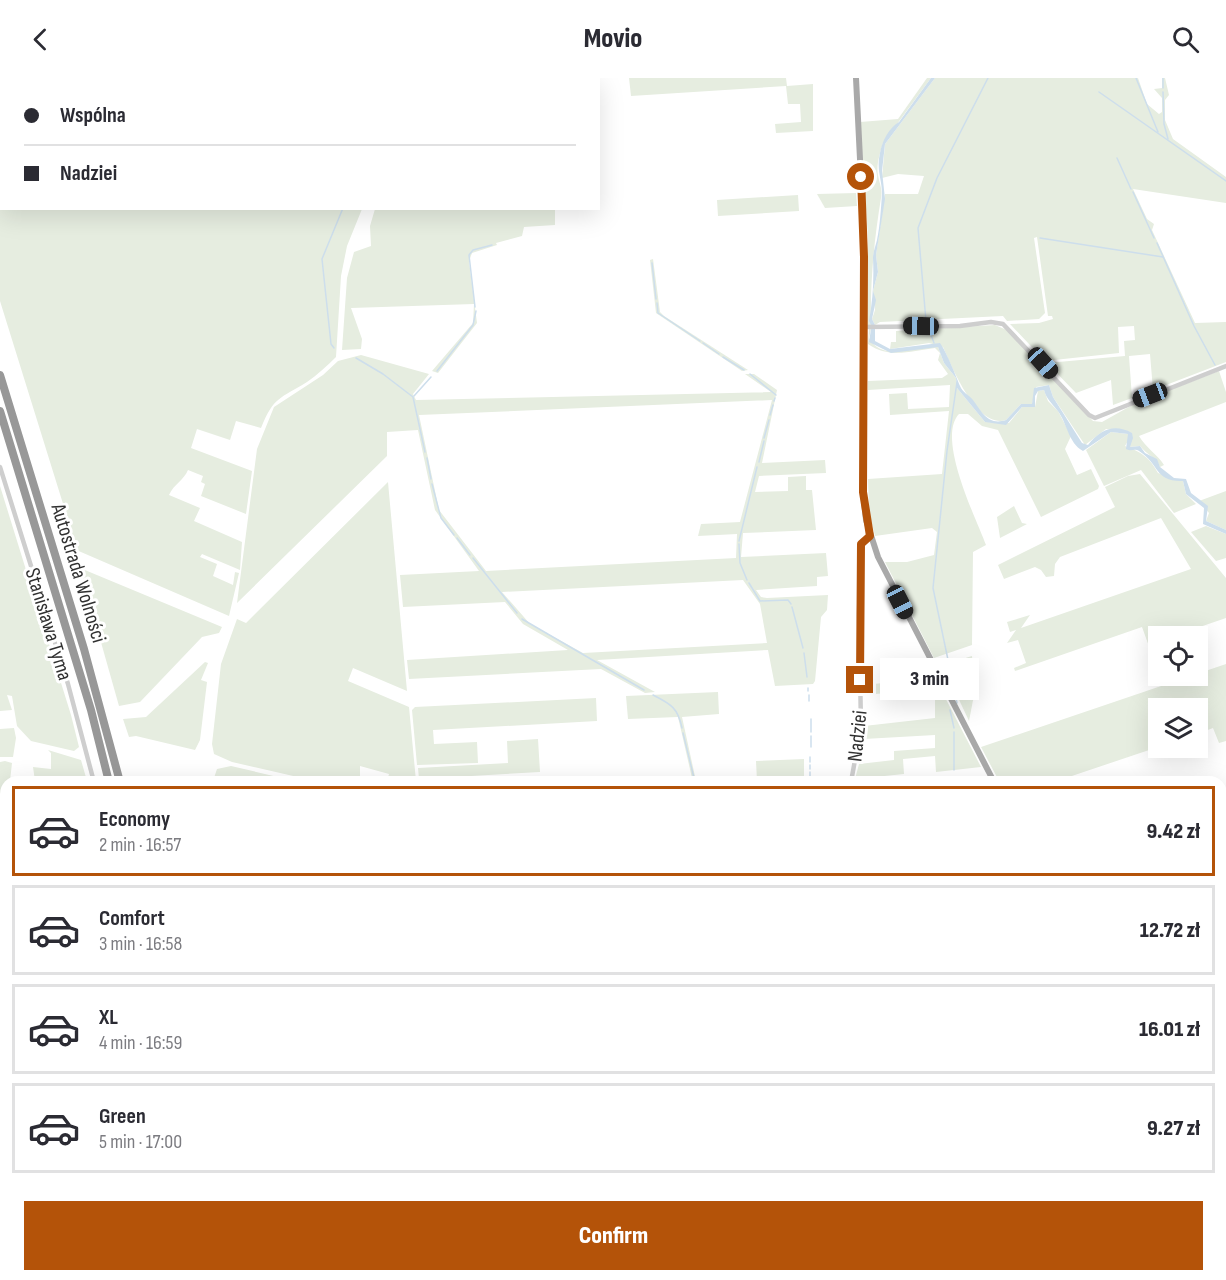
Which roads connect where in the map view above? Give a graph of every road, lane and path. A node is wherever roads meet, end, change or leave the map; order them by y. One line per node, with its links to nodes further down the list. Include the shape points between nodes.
1 (856, 78): 2 (main road)
2 (866, 327): 3 (street, via 1003,324 1095,418); 7 (main road, via 863,492)
3 (1226, 366)
4 (0, 375): 10 (highway, Autostrada Wolności)
5 (0, 411): 9 (highway, Autostrada Wolności)
6 (0, 467): 8 (street, Stanisława Tyma)
7 (870, 536): 11 (street, Nadziei, via 861,545 861,727); 12 (main road)
8 (92, 776)
9 (108, 776)
10 (118, 776)
11 (852, 776)
12 (991, 776)

